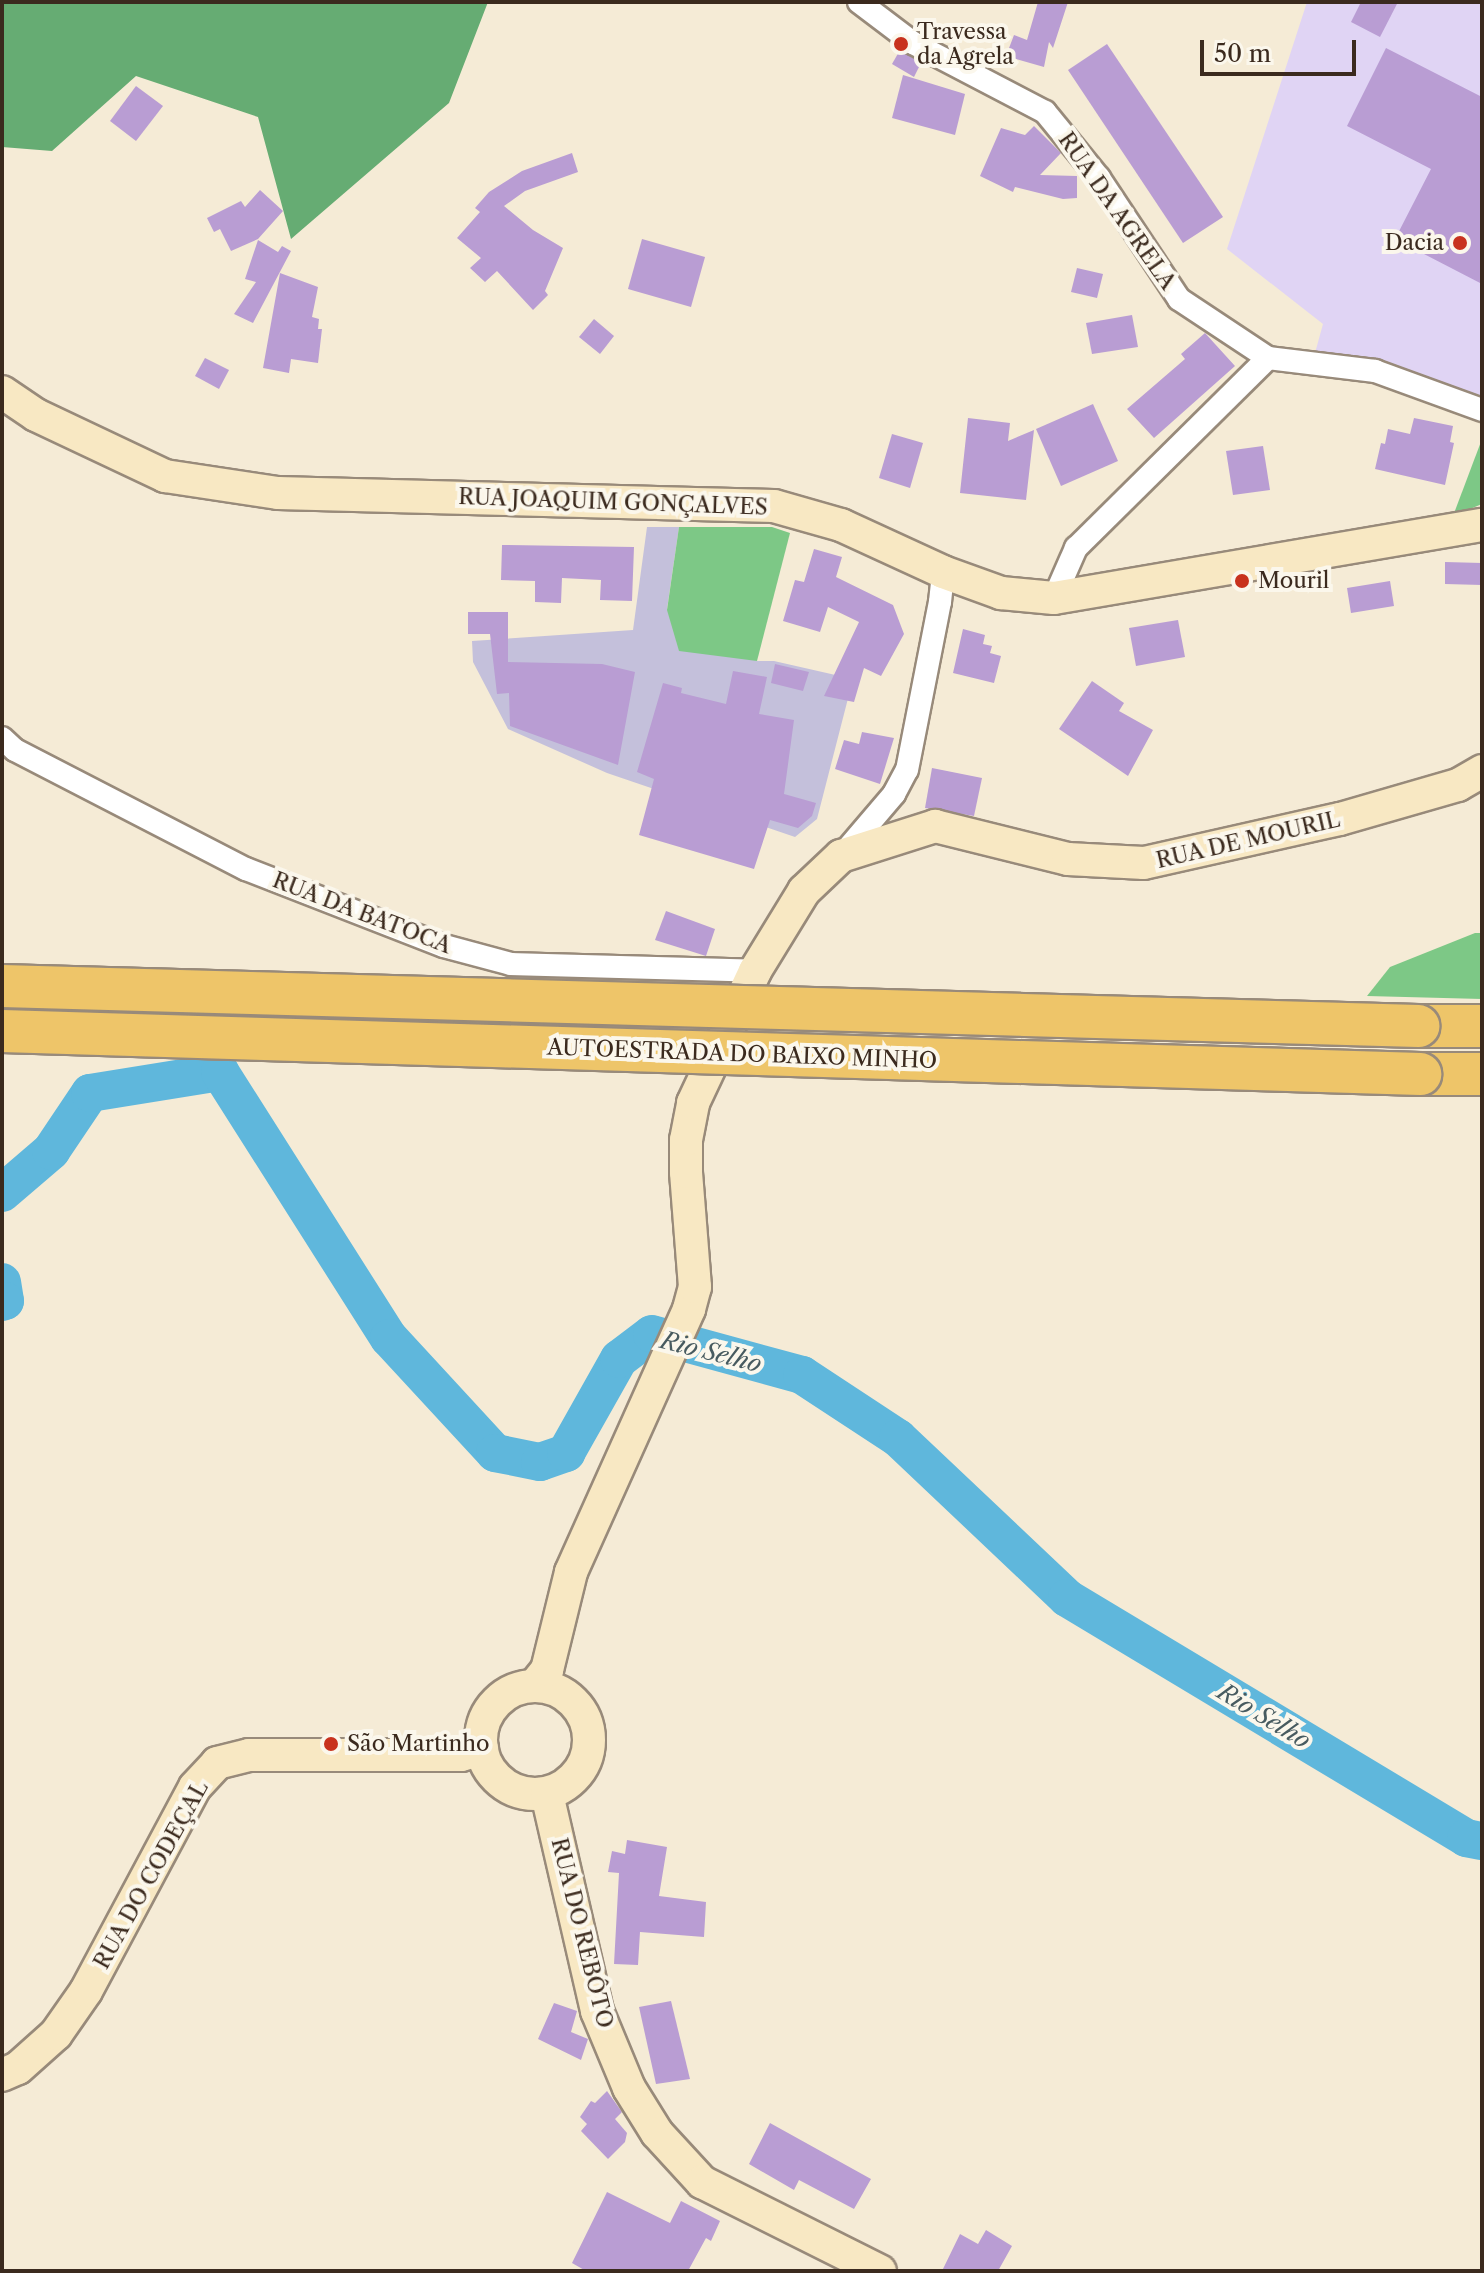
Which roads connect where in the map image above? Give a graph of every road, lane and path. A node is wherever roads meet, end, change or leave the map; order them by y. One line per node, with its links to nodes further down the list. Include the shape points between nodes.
1 (859, 2): 2 (street, RUA DA AGRELA, via 913,43 1045,112 1099,178 1179,299)
2 (1268, 358): 4 (street, RUA DA AGRELA, via 1375,371); 7 (street, via 1076,548)
3 (2, 392): 6 (street, RUA JOAQUIM GONÇALVES, via 36,415 165,476 278,493 774,506 841,525)
4 (1482, 410)
5 (1476, 522): 7 (street, RUA JOAQUIM GONÇALVES)
6 (943, 572): 7 (street, RUA JOAQUIM GONÇALVES, via 1001,593); 10 (street, via 907,770 894,794)
7 (1054, 598)
8 (2, 738): 11 (street, RUA DA BATOCA, via 15,750 246,869 444,946 511,964)
9 (1482, 771): 10 (street, RUA DE MOURIL, via 1458,785 1340,819 1144,863 1068,859 935,826)
10 (841, 856): 11 (street, RUA DE MOURIL, via 804,891)
11 (755, 971): 16 (street, RUA DE MOURIL, via 693,1103 686,1140 695,1266 689,1309 571,1572 547,1670)
12 (2, 986): 13 (highway, AUTOESTRADA DO BAIXO MINHO, bridge)
13 (1482, 1026)
14 (2, 1031): 15 (highway, AUTOESTRADA DO BAIXO MINHO, bridge)
15 (1482, 1074)
16 (534, 1686): 17 (street, via 516,1689 488,1713); 18 (street, via 565,1694 577,1705 589,1734 586,1758 574,1778)
17 (482, 1749): 18 (street, via 487,1766 512,1790); 19 (street, RUA DO CODEÇAL, via 461,1755 249,1755 217,1763 195,1787 79,2002 56,2034 18,2068)
18 (547, 1794): 20 (street, RUA DO REBÔTO, via 597,2011 629,2088 657,2133 702,2182)
19 (2, 2075)
20 (880, 2271)

